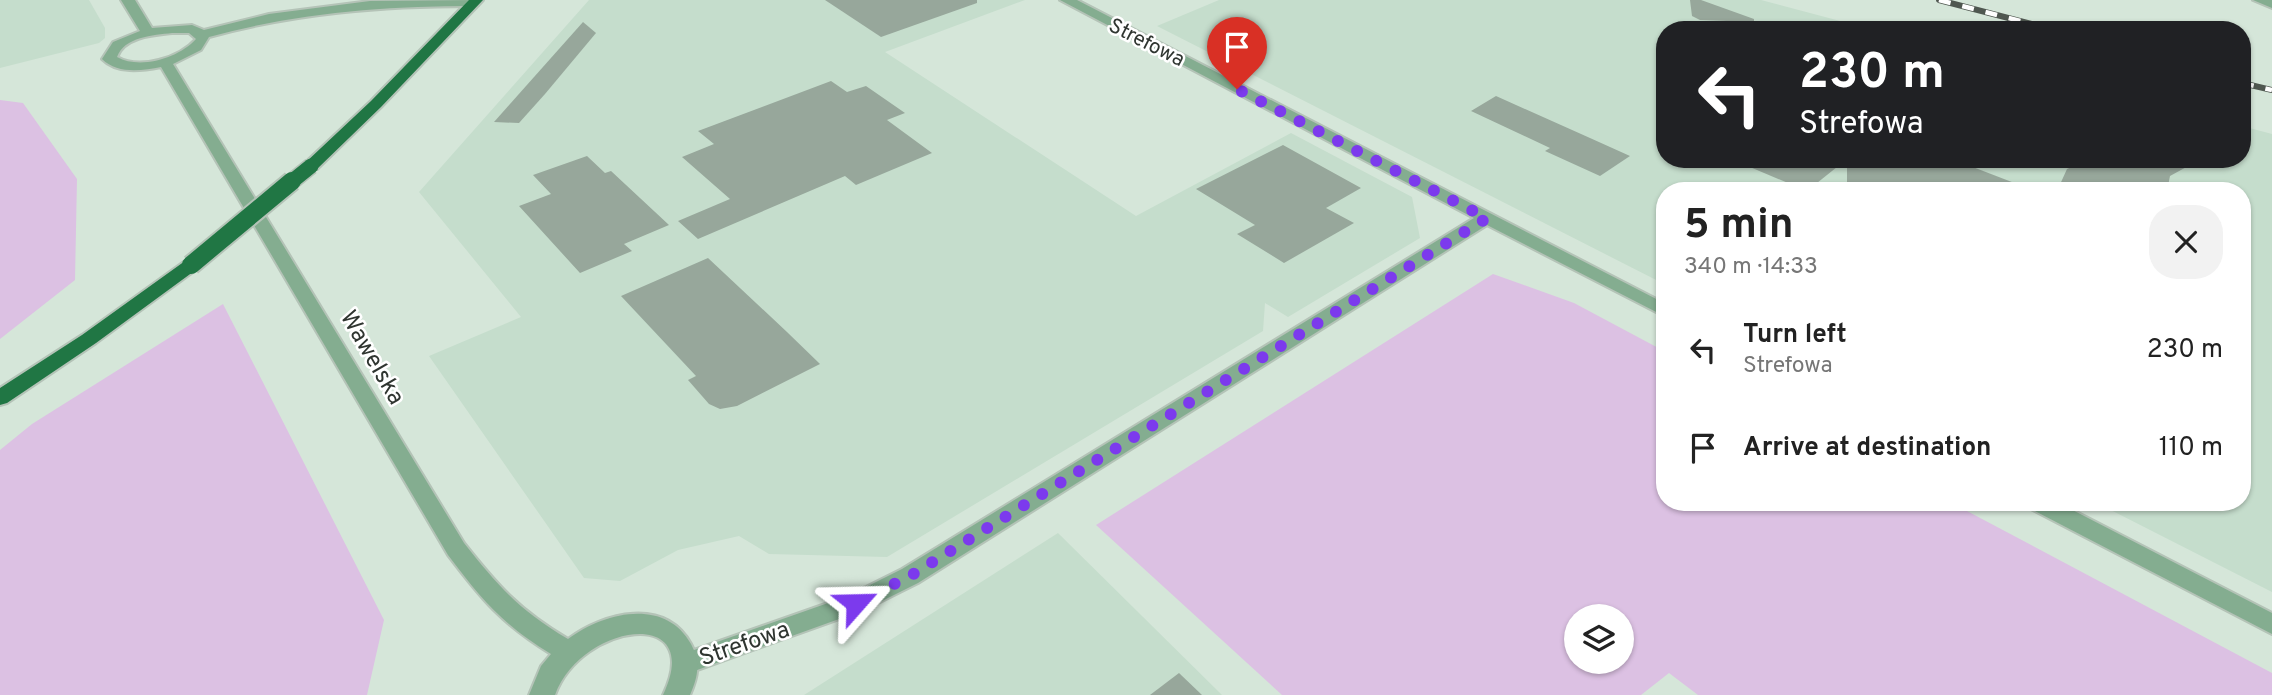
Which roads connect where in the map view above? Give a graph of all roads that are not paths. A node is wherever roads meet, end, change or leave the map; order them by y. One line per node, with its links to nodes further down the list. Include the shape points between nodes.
1 (128, 0): 6 (street)
2 (1067, 0): 9 (street, Strefowa)
3 (2260, 0): 4 (street)
4 (2272, 4)
5 (470, 5): 7 (street, via 283,14); 11 (highway, bridge, via 311,166 191,265)
6 (148, 33): 7 (street, via 183,28); 8 (street, via 112,50 109,60 129,66)
7 (202, 35): 8 (street, via 195,48)
8 (164, 62): 14 (street, Wawelska, via 456,549 493,597 530,629)
9 (1487, 218): 10 (street, Strefowa); 15 (street, Strefowa, via 910,576 856,603)
10 (1656, 306)
11 (0, 398)
12 (2054, 511): 13 (street)
13 (2272, 624)
14 (567, 651): 15 (street, via 610,627 653,626 682,646); 16 (street, via 549,674)
15 (686, 663): 17 (street)
16 (542, 695)
17 (676, 695)

